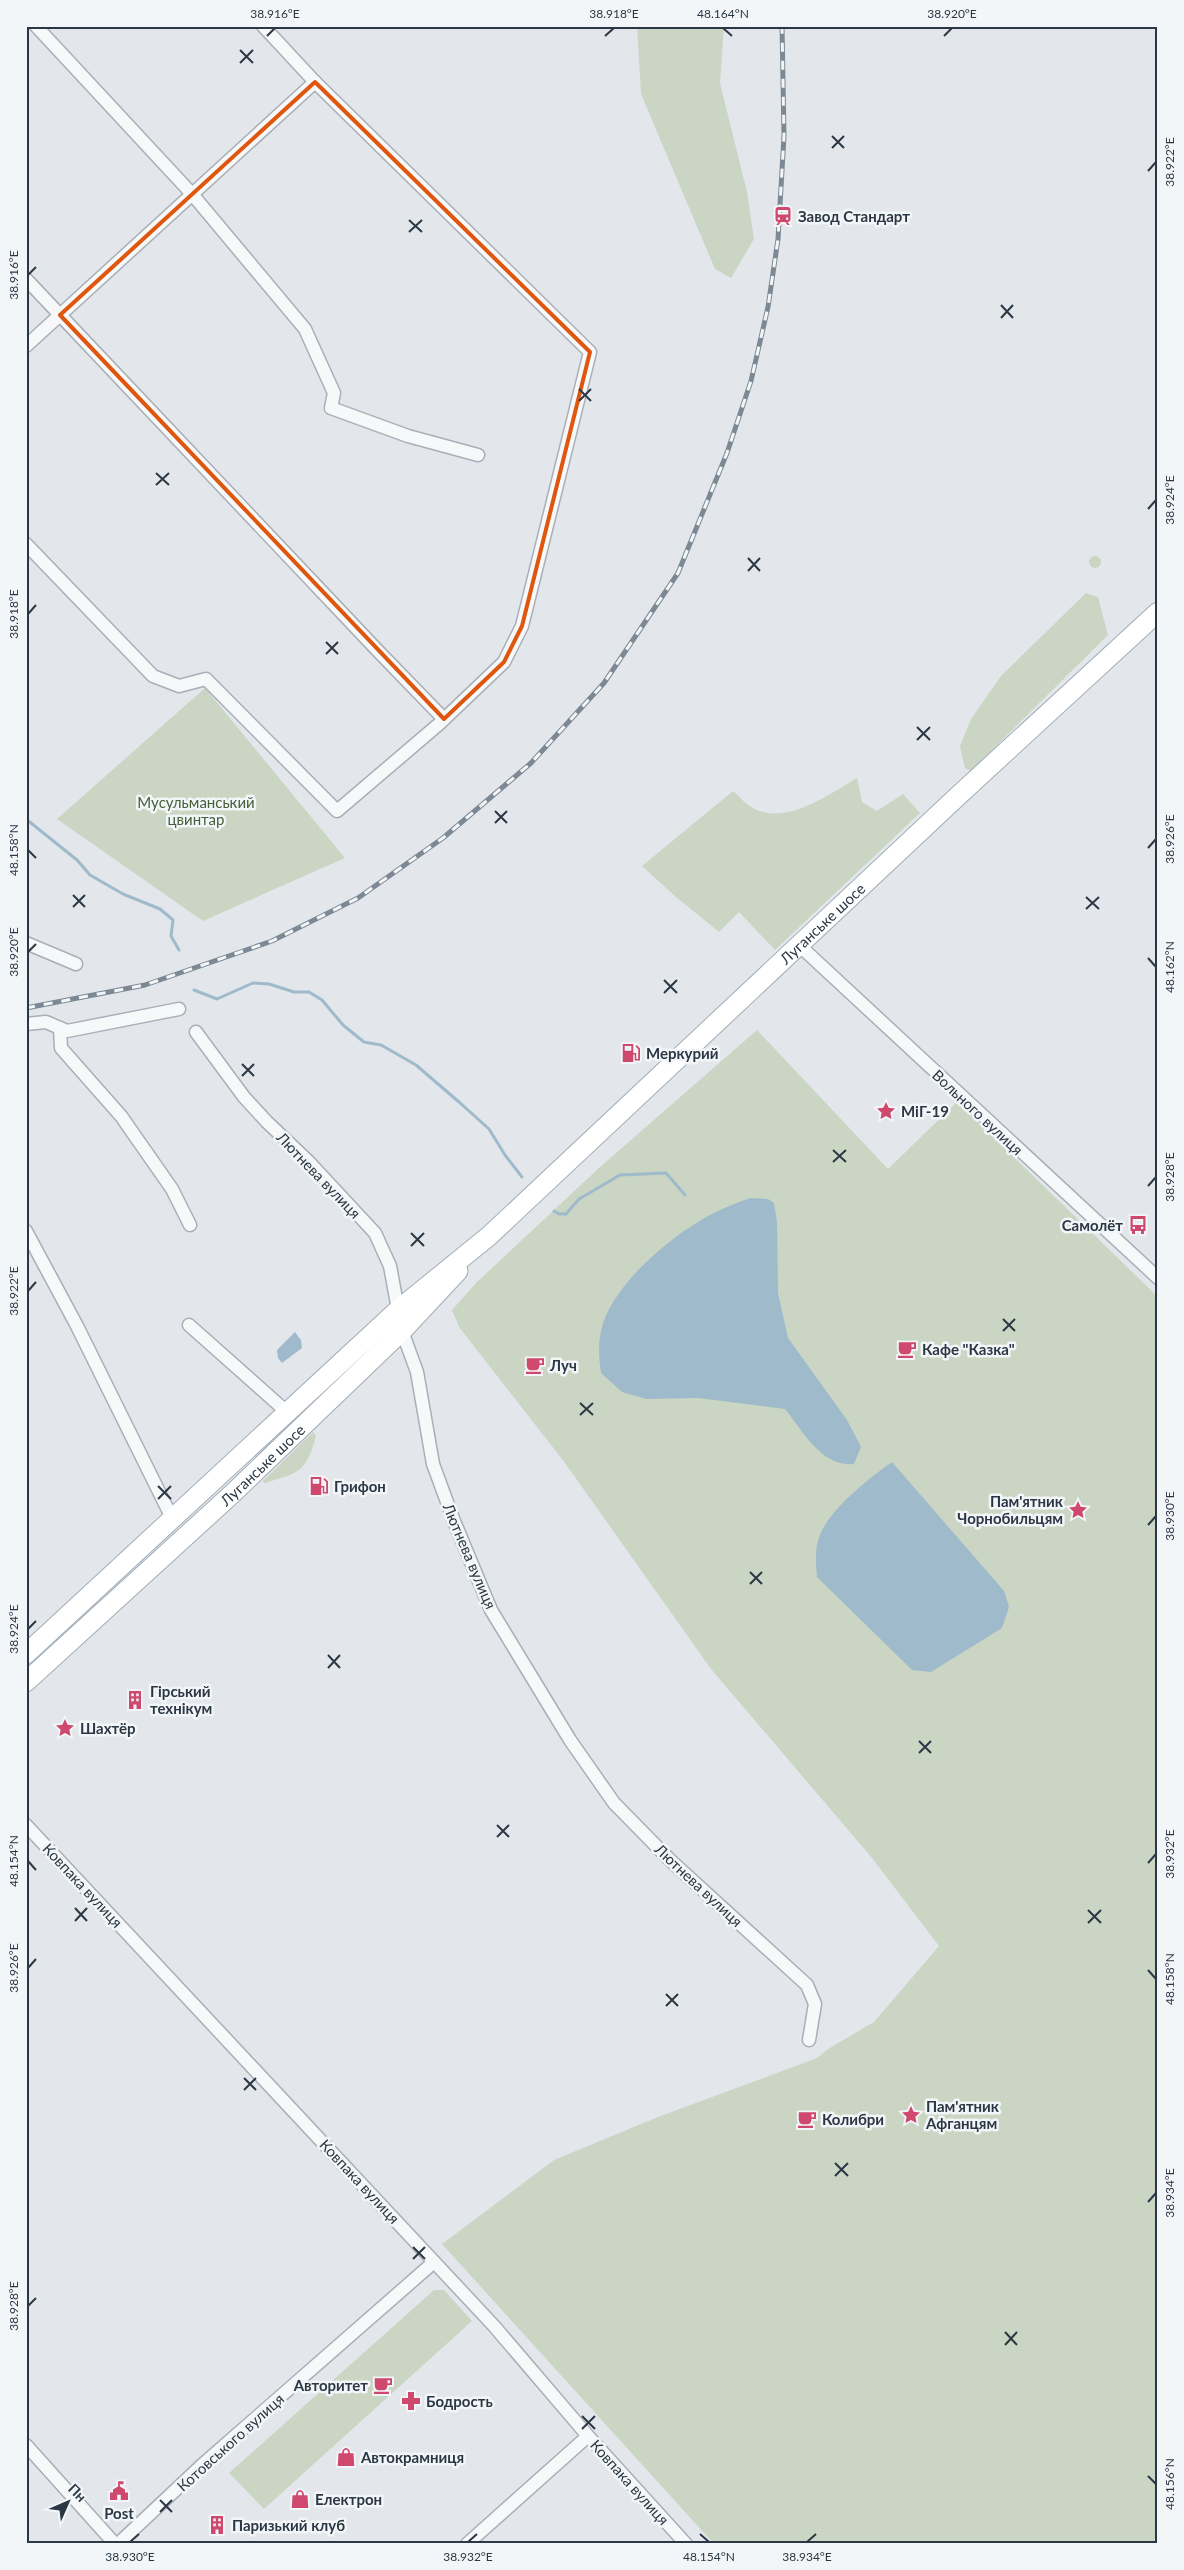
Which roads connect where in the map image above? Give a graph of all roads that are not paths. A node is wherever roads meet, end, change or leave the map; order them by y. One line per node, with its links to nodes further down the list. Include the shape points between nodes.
1 (36, 26): 4 (street)
2 (263, 26): 3 (street)
3 (315, 82): 4 (street); 11 (street, via 590,352 522,626 504,662)
4 (192, 194): 6 (street); 8 (street, via 305,329 334,393 331,408 408,436)
5 (26, 279): 6 (street)
6 (60, 315): 7 (street); 11 (street)
7 (26, 346)
8 (478, 455)
9 (26, 544): 11 (street, via 153,676 179,686 206,679 337,811)
10 (1158, 612): 13 (main road, Луганське шосе)
11 (444, 719)
12 (26, 943): 14 (street)
13 (800, 946): 21 (main road, Луганське шосе); 22 (street, Вольного вулиця)
14 (76, 964)
15 (179, 1009): 17 (street, via 67,1031)
16 (26, 1024): 17 (street, via 46,1022)
17 (60, 1028): 19 (street, via 61,1048 121,1116 172,1189)
18 (196, 1032): 23 (street, Лютнева вулиця, via 244,1097 375,1233 390,1266)
19 (190, 1225)
20 (26, 1231): 27 (street)
21 (489, 1236): 23 (main road, Луганське шосе); 25 (main road, Луганське шосе)
22 (1158, 1278)
23 (399, 1309): 25 (street, Лютнева вулиця); 26 (main road, Луганське шосе)
24 (189, 1325): 26 (street)
25 (402, 1331): 29 (main road, Луганське шосе, via 186,1538); 31 (street, Лютнева вулиця, via 417,1372 434,1464 491,1610 570,1740 614,1803 670,1860 807,1985 815,2004)
26 (288, 1413): 27 (main road, Луганське шосе)
27 (173, 1520): 28 (main road, Луганське шосе)
28 (26, 1654)
29 (26, 1682)
30 (26, 1825): 32 (street, Ковпака вулиця)
31 (809, 2040)
32 (434, 2262): 33 (street, Ковпака вулиця, via 494,2326); 35 (street, Котовського вулиця)
33 (588, 2436): 36 (street); 37 (street, Ковпака вулиця)
34 (26, 2445): 35 (street)
35 (117, 2544)
36 (467, 2544)
37 (686, 2544)

